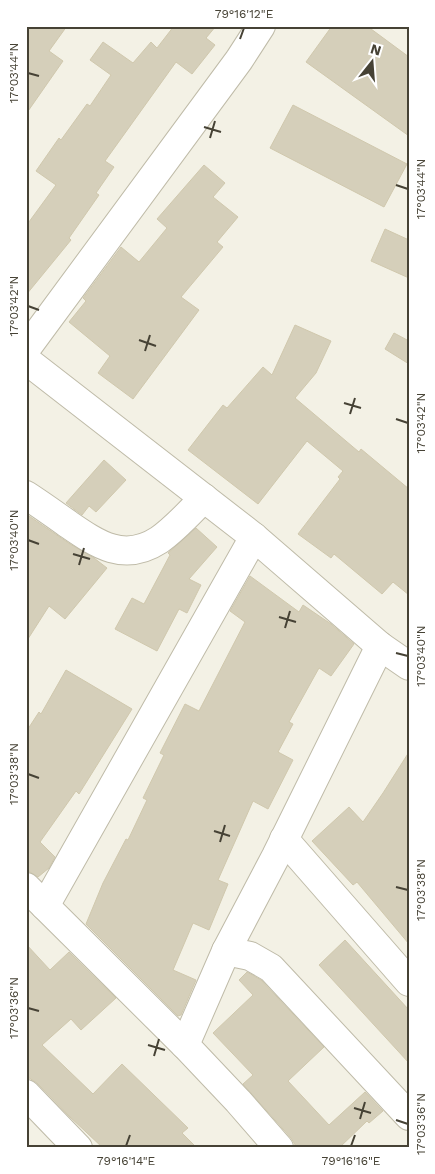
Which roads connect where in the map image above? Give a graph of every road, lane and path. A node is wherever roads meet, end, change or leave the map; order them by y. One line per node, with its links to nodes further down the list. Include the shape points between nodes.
1 (261, 26): 2 (street)
2 (26, 349)
3 (26, 360): 5 (street)
4 (26, 495): 5 (street, via 94,542 112,549 128,550 160,540)
5 (204, 498): 6 (street)
6 (254, 537): 7 (street); 10 (street)
7 (380, 646): 8 (street); 9 (street)
8 (409, 666)
9 (284, 839): 11 (street); 12 (street)
10 (36, 896): 13 (street)
11 (226, 952): 13 (street); 15 (street, via 250,956 271,968)
12 (409, 982)
13 (186, 1045): 17 (street)
14 (26, 1094): 16 (street)
15 (409, 1116)
16 (78, 1148)
17 (278, 1148)

